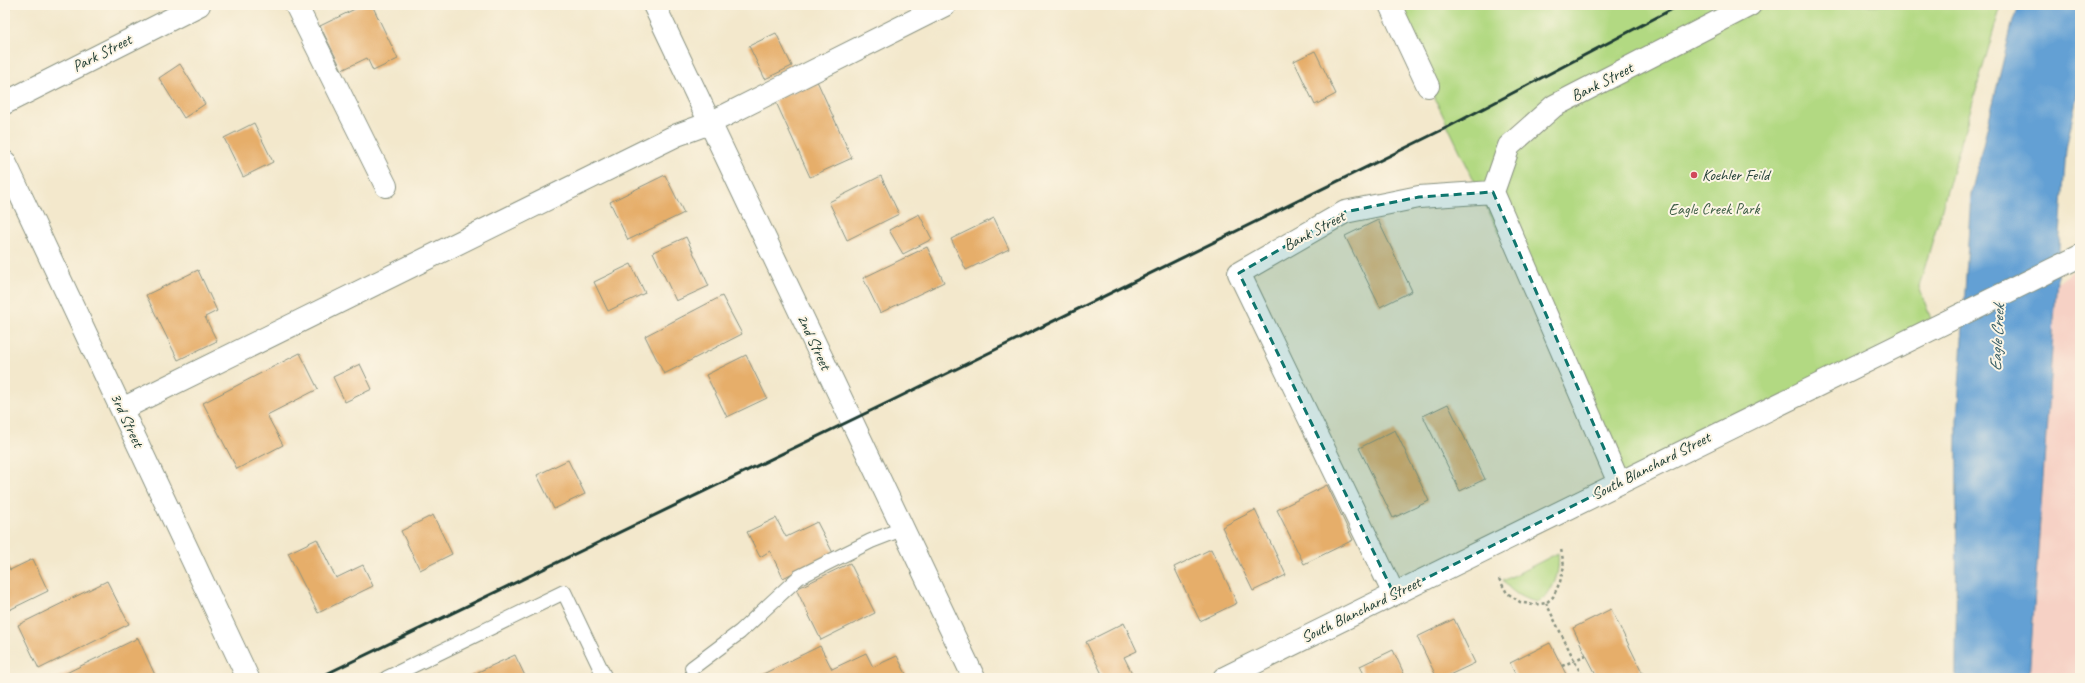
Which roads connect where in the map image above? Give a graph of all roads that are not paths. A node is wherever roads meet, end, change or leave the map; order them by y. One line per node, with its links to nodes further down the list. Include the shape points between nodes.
1 (200, 5): 8 (street, Park Street)
2 (296, 5): 11 (street)
3 (654, 5): 9 (street, 2nd Street)
4 (945, 5): 9 (street)
5 (1390, 5): 7 (street)
6 (1750, 5): 12 (street, Bank Street, via 1554,106 1509,146)
7 (1428, 86)
8 (5, 103)
9 (710, 123): 14 (street, via 670,139); 16 (street, 2nd Street)
10 (5, 162): 14 (street, 3rd Street)
11 (386, 186)
12 (1494, 192): 15 (street); 17 (street, Bank Street, via 1419,197 1345,212 1239,273)
13 (2080, 256): 15 (street, South Blanchard Street)
14 (122, 408): 19 (street, 3rd Street)
15 (1618, 482): 17 (street, South Blanchard Street)
16 (902, 528): 18 (lane, via 799,577 740,632); 22 (street, 2nd Street)
17 (1394, 594): 23 (street, South Blanchard Street)
18 (692, 668)
19 (248, 678)
20 (387, 678): 21 (lane, via 564,592)
21 (606, 678)
22 (974, 678)
23 (1224, 678)

